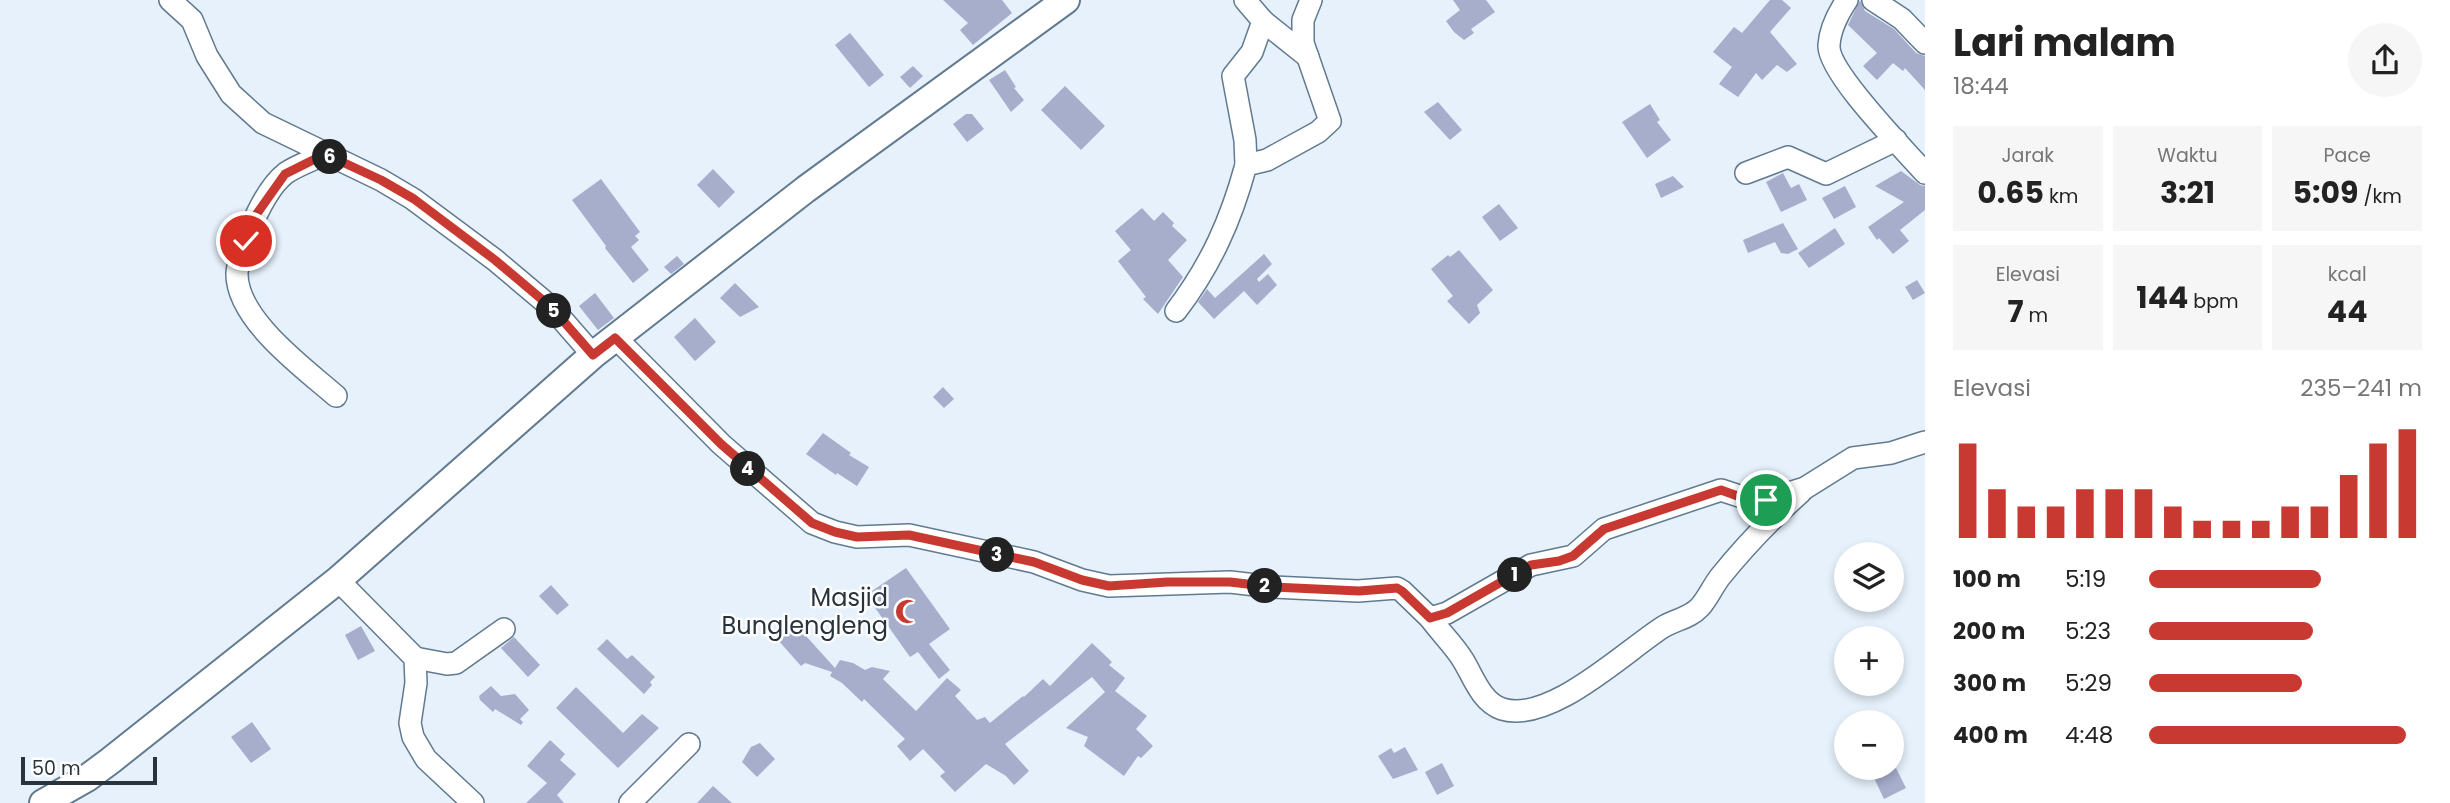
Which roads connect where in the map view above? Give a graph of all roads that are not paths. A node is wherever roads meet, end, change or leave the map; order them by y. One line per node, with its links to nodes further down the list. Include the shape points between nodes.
1 (170, 0): 7 (street)
2 (1066, 0): 17 (street, via 806,189)
3 (1245, 0): 8 (street)
4 (1311, 0): 10 (street, via 1301,33)
5 (1847, 0): 11 (street, via 1829,46 1831,60)
6 (1873, 0): 9 (street, via 1902,19)
7 (191, 10): 12 (street, via 207,56 231,94 263,123)
8 (1263, 21): 10 (street); 13 (street, via 1252,52 1233,76)
9 (1925, 43)
10 (1308, 57): 13 (street, via 1330,121 1267,160)
11 (1896, 140): 14 (street, via 1826,174 1788,158); 15 (street)
12 (325, 154): 18 (street, via 414,199 552,308); 19 (street, via 285,174 270,192 256,215 237,273 241,294 254,318)
13 (1246, 165): 16 (street, via 1219,245)
14 (1746, 173)
15 (1925, 173)
16 (1176, 311)
17 (615, 338): 18 (street); 23 (street, via 721,444 812,523 835,532 857,537 909,535 1034,562 1109,586 1230,582 1359,591 1397,588)
18 (593, 355): 22 (street)
19 (336, 396)
20 (1925, 442): 21 (street, via 1853,458)
21 (1805, 488): 23 (street, via 1754,502 1721,490 1699,496 1604,529 1573,556 1531,565); 23 (street, via 1744,549 1692,614 1665,626 1580,685 1534,710 1499,708 1487,698)
22 (338, 580): 25 (street); 27 (street, via 110,761)
23 (1430, 618)
24 (505, 629): 25 (street, via 456,663)
25 (415, 658): 28 (street, via 413,737 426,759)
26 (689, 744): 29 (street)
27 (43, 803)
28 (473, 803)
29 (630, 803)

